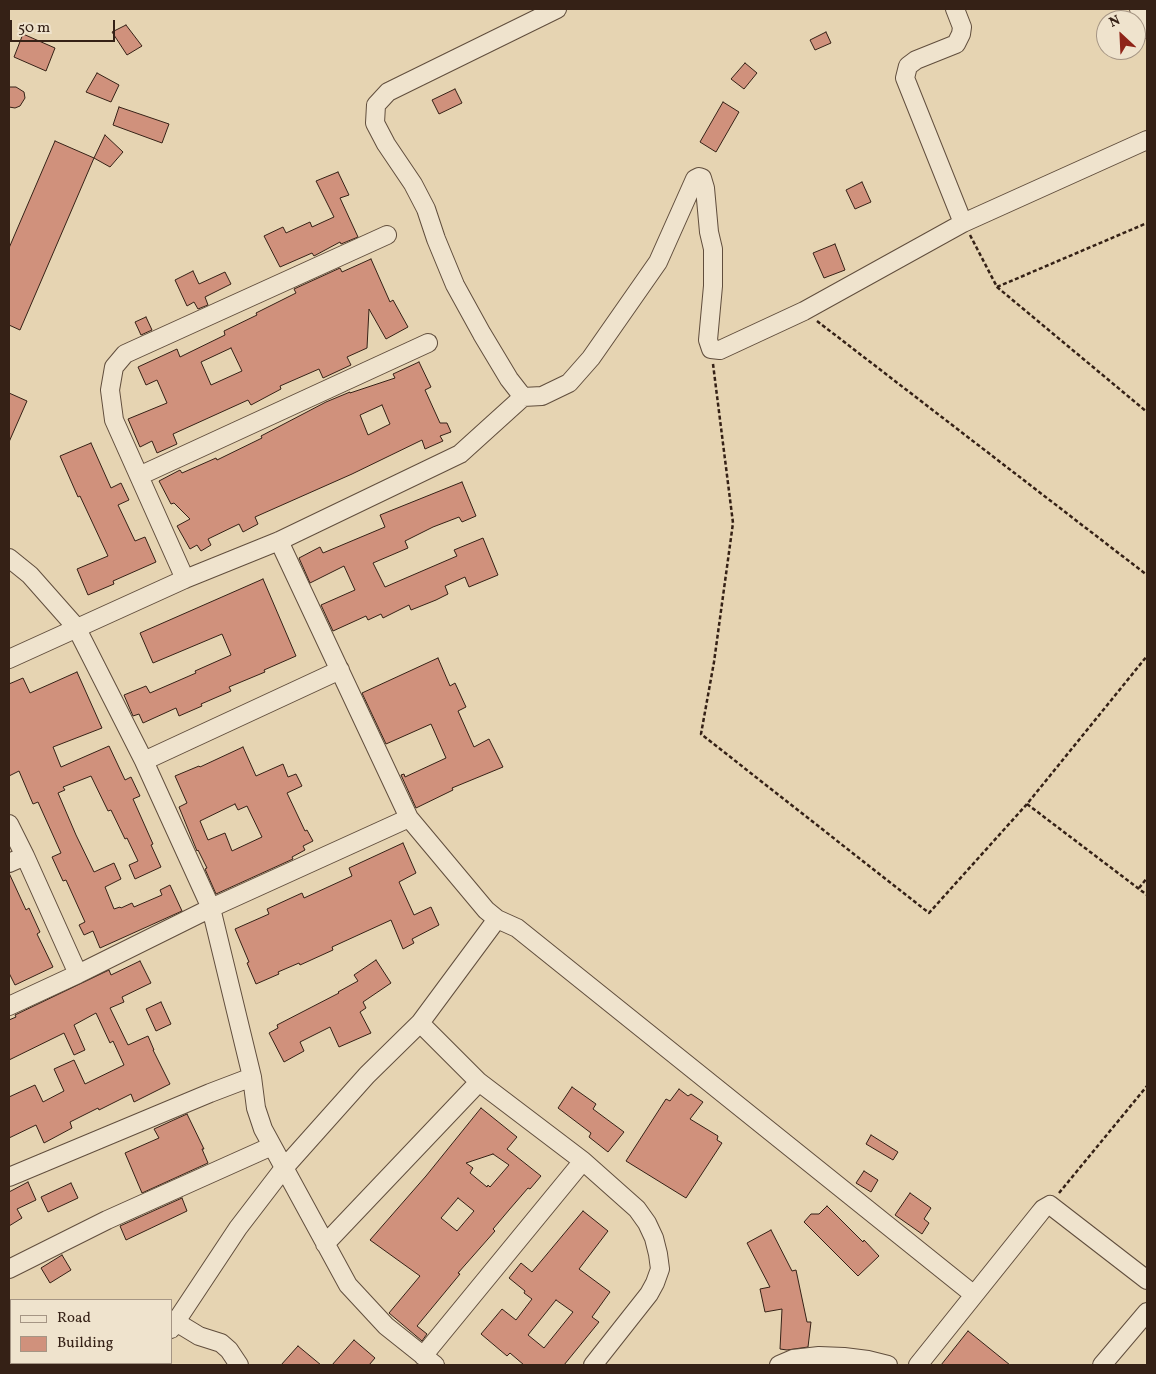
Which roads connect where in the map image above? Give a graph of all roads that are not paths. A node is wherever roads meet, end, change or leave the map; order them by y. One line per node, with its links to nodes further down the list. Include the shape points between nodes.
1 (557, 9): 9 (street, via 388,92 376,105 374,123 426,209 455,285 509,379)
2 (955, 9): 6 (street, via 962,27 956,44 916,60 908,66 905,78)
3 (1139, 9): 4 (street)
4 (1147, 29)
5 (1147, 140): 6 (street)
6 (963, 223): 9 (street, via 804,311 720,350 712,349 708,340 713,249 705,188 699,177 695,179 658,262 592,358 569,383 542,396)
7 (387, 235): 10 (street, via 125,354 114,366 110,390 114,420)
8 (428, 342): 10 (street)
9 (523, 397): 11 (street, via 460,454)
10 (139, 476): 13 (street)
11 (279, 541): 13 (street); 16 (street)
12 (9, 558): 14 (street, via 30,575)
13 (185, 579): 14 (street)
14 (76, 627): 15 (street); 17 (street)
15 (9, 659)
16 (340, 670): 17 (street); 18 (street)
17 (144, 761): 22 (street)
18 (409, 818): 22 (street); 23 (street)
19 (9, 824): 20 (street)
20 (25, 856): 21 (street); 24 (street)
21 (9, 864)
22 (211, 908): 24 (street); 27 (street)
23 (497, 919): 26 (street); 36 (street, via 517,928)
24 (78, 974): 25 (street)
25 (9, 1006)
26 (420, 1023): 28 (street); 31 (street, via 367,1075)
27 (252, 1077): 29 (street, via 256,1108); 32 (street)
28 (479, 1082): 30 (street); 33 (street)
29 (272, 1146): 31 (street); 34 (street, via 107,1220)
30 (583, 1161): 39 (street); 41 (street, via 637,1209 647,1223 654,1238 660,1269 649,1294)
31 (284, 1168): 33 (street); 38 (street, via 238,1228)
32 (9, 1177)
33 (325, 1244): 39 (street, via 348,1284 386,1326)
34 (9, 1269)
35 (1147, 1280): 36 (street, via 1050,1205 1043,1209)
36 (973, 1294): 44 (street)
37 (1147, 1312): 45 (street)
38 (174, 1326): 40 (street, via 221,1343)
39 (429, 1361)
40 (239, 1365)
41 (593, 1365)
42 (779, 1365): 43 (street, via 793,1359 819,1356)
43 (888, 1365)
44 (918, 1365)
45 (1102, 1365)

